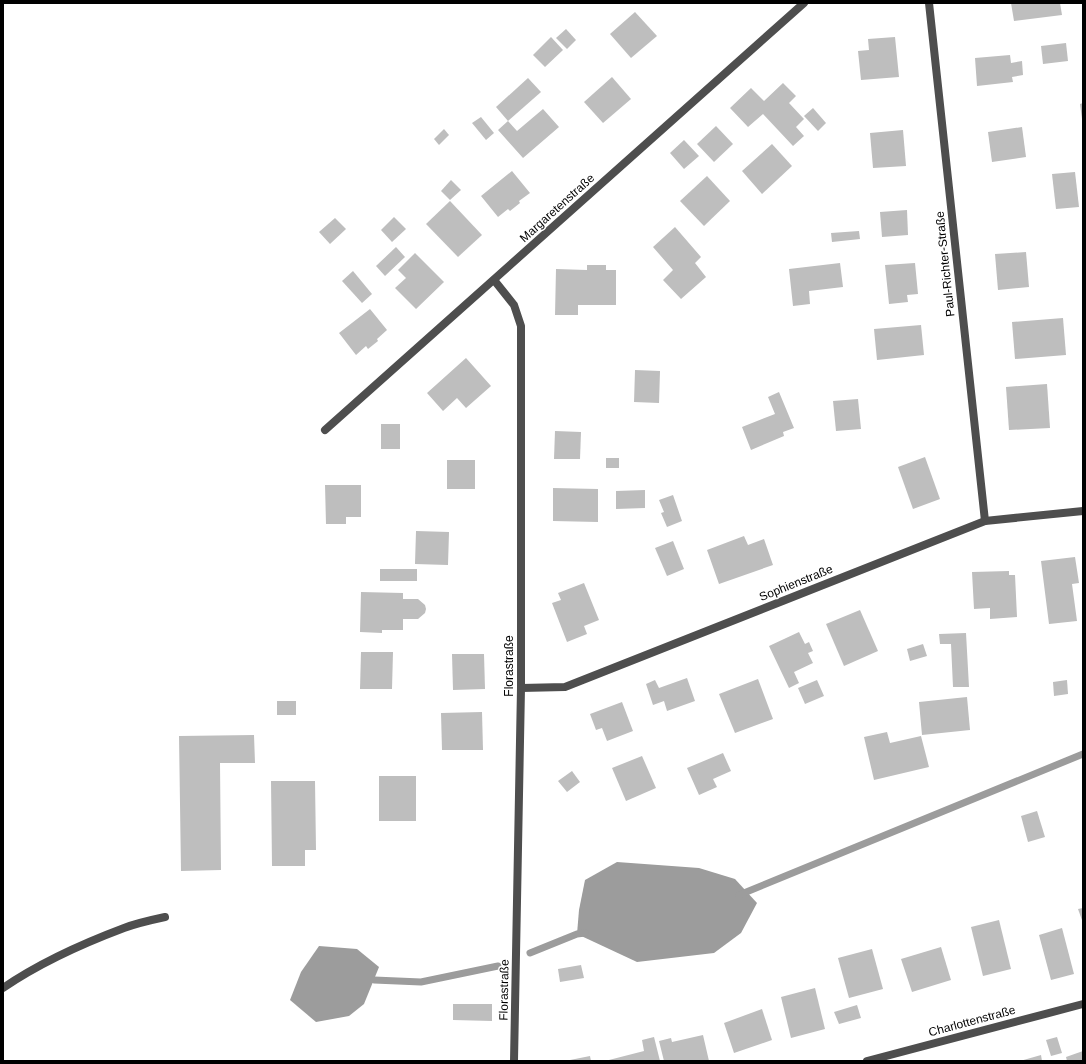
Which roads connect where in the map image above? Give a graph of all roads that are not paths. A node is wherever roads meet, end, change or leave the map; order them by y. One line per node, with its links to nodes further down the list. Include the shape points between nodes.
1 (804, 3): 3 (street, Margaretenstraße)
2 (929, 3): 6 (street, Paul-Richter-Straße)
3 (494, 280): 4 (street, Margaretenstraße); 7 (street, Florastraße, via 514,305 521,326)
4 (325, 430)
5 (1083, 511): 6 (street, Sophienstraße)
6 (985, 522): 7 (street, Sophienstraße, via 565,687)
7 (521, 688): 11 (street, Florastraße)
8 (165, 917): 9 (street, via 124,928 68,951)
9 (3, 988)
10 (1083, 1004): 12 (street, Charlottenstraße)
11 (514, 1061)
12 (867, 1061)

